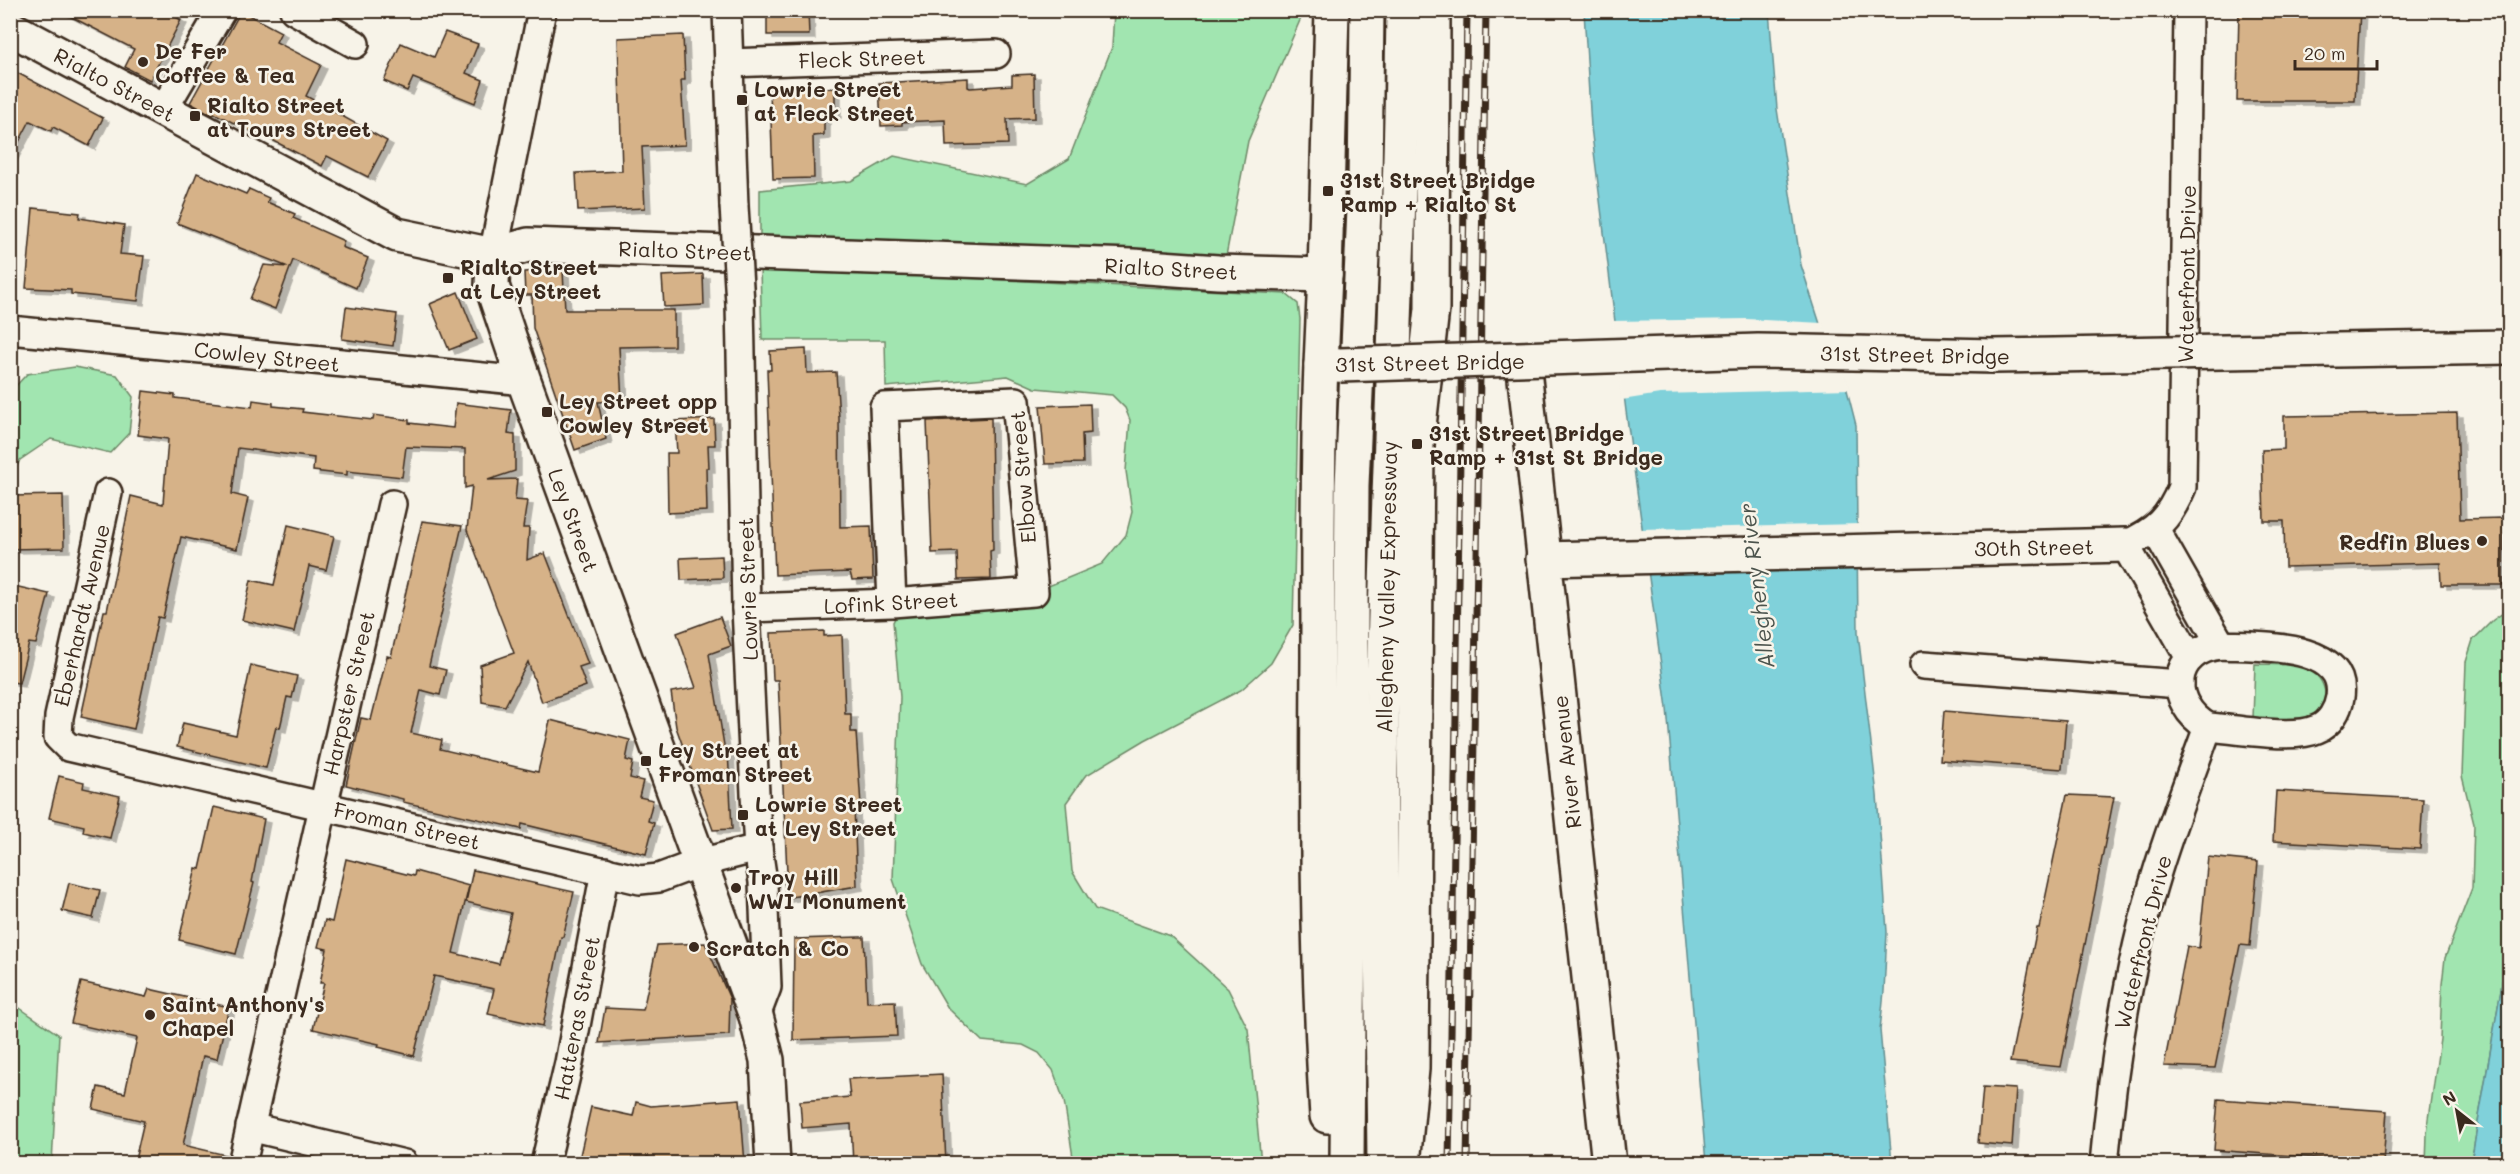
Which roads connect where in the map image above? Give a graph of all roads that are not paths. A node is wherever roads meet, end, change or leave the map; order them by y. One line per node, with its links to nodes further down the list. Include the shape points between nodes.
1 (222, 10): 14 (street)
2 (294, 10): 11 (street)
3 (542, 10): 15 (street, Ley Street)
4 (1332, 10): 16 (main road)
5 (1367, 10): 48 (main road, Allegheny Valley Expressway, via 1365,186 1352,485)
6 (1403, 10): 49 (main road, Allegheny Valley Expressway, via 1382,761)
7 (1433, 10): 20 (main road, via 1432,309)
8 (2188, 10): 25 (street, Waterfront Drive, via 2184,466 2182,488 2173,509)
9 (723, 16): 13 (street, Lowrie Street)
10 (10, 28): 14 (main road, Rialto Street)
11 (355, 45)
12 (996, 54): 13 (street, Fleck Street)
13 (729, 63): 30 (street, Lowrie Street, bridge, via 740,303)
14 (163, 110): 15 (main road, Rialto Street, via 397,236)
15 (493, 255): 16 (main road, Rialto Street, via 528,244); 22 (main road, Ley Street, via 492,286)
16 (1324, 275): 21 (main road)
17 (10, 330): 22 (street, Cowley Street)
18 (2510, 347): 19 (main road, 31st Street Bridge, bridge, via 1994,356 1758,351)
19 (1523, 360): 20 (main road, 31st Street Bridge, bridge); 27 (main road, River Avenue)
20 (1426, 363): 21 (main road, 31st Street Bridge, bridge); 50 (main road, via 1418,444 1412,1069)
21 (1330, 365): 47 (main road, via 1319,425 1317,762 1319,962)
22 (524, 381): 39 (main road, Ley Street)
23 (108, 493): 36 (street, Eberhardt Avenue, via 58,717)
24 (392, 504): 37 (street, Harpster Street)
25 (2155, 529): 26 (street, Waterfront Drive); 31 (street)
26 (2125, 545): 27 (main road, 30th Street); 32 (street)
27 (1544, 559): 51 (main road, River Avenue)
28 (1035, 592): 29 (street, Lofink Street); 29 (street, Elbow Street, via 1016,401 884,407)
29 (892, 603): 30 (street, Lofink Street)
30 (746, 608): 38 (street, Lowrie Street)
31 (2221, 645): 32 (street, via 2208,646); 35 (street, via 2314,655 2338,677 2340,698 2331,718 2318,729 2297,734)
32 (2190, 658): 34 (street)
33 (1924, 665): 34 (street)
34 (2180, 684): 35 (street, via 2186,709)
35 (2208, 727): 52 (street, Waterfront Drive, via 2144,918 2117,1044)
36 (58, 737): 37 (street, Froman Street, via 68,747)
37 (322, 805): 40 (street, Froman Street); 42 (street, Harpster Street)
38 (758, 848): 39 (street, Froman Street); 41 (street, Lowrie Street, via 767,987)
39 (699, 863): 40 (street, Froman Street, via 659,878 640,880); 41 (main road, Ley Street)
40 (605, 871): 45 (street, Hatteras Street, via 569,1063)
41 (756, 1016): 46 (main road, via 767,1060)
42 (250, 1127): 43 (street, Harpster Street); 44 (street)
43 (242, 1164)
44 (404, 1164)
45 (545, 1164)
46 (773, 1164)
47 (1330, 1164)
48 (1347, 1164)
49 (1384, 1164)
50 (1403, 1164)
51 (1609, 1164)
52 (2104, 1164)

